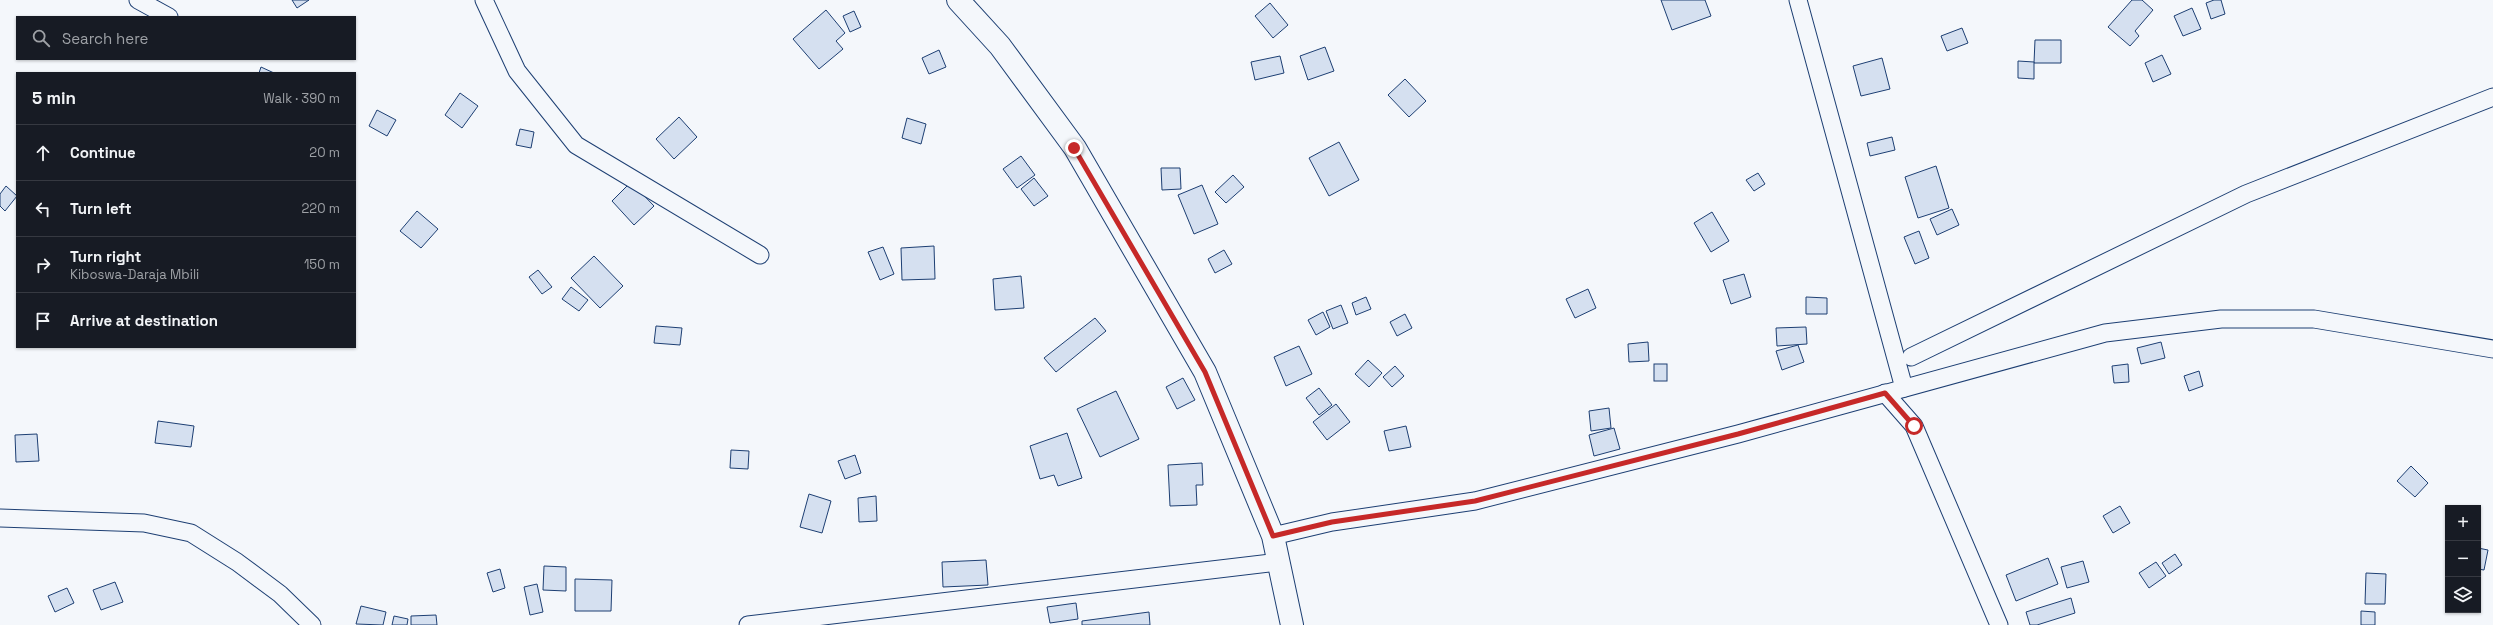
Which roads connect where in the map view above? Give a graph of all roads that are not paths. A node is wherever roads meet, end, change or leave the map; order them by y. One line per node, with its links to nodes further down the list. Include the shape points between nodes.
1 (138, 0): 5 (street)
2 (484, 0): 7 (street, via 517,71 576,145)
3 (958, 0): 13 (main road, via 1000,46 1082,161 1205,372)
4 (1798, 0): 10 (street)
5 (167, 16)
6 (2493, 97): 9 (street, via 2246,194)
7 (760, 255)
8 (2493, 349): 10 (street, via 2314,319 2221,319 2105,333)
9 (1911, 358)
10 (1904, 388): 11 (street)
11 (1885, 393): 13 (street, via 1738,434 1475,501 1332,522); 18 (street, via 1914,426)
12 (0, 518): 15 (street, via 144,523 191,533 237,562 280,594)
13 (1273, 536): 14 (main road)
14 (1278, 562): 16 (street); 17 (main road)
15 (312, 625)
16 (748, 625)
17 (1292, 625)
18 (1999, 625)

